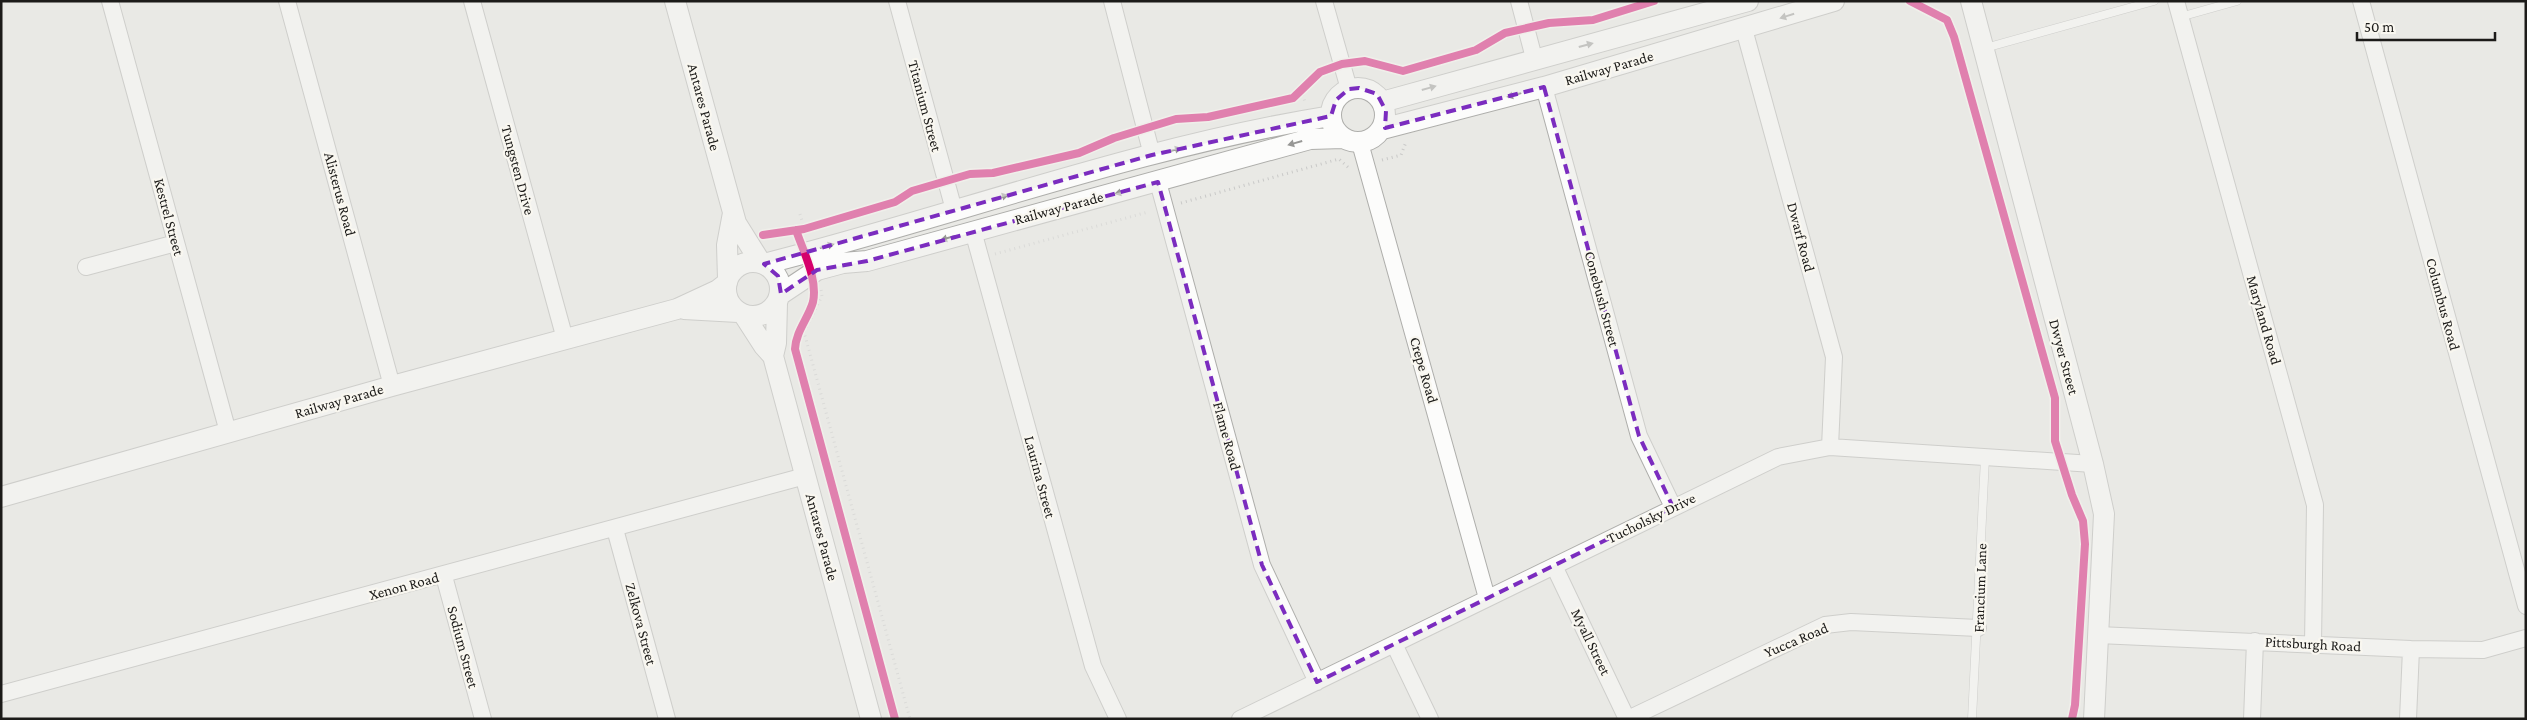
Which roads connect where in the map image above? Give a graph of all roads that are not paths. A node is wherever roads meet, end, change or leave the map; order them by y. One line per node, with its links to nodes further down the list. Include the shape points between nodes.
1 (110, 1): 30 (street, Kestrel Street)
2 (287, 1): 39 (street, Alisterus Road)
3 (472, 1): 37 (street, Tungsten Drive)
4 (675, 1): 28 (street, Antares Parade)
5 (897, 1): 27 (street, Titanium Street)
6 (1112, 1): 25 (street)
7 (1324, 1): 20 (street)
8 (1519, 1): 18 (street)
9 (1834, 1): 16 (street, Railway Parade, one-way to 16)
10 (1971, 1): 17 (street, Dwyer Street)
11 (2154, 1): 17 (lane)
12 (2237, 1): 15 (lane)
13 (2361, 1): 51 (street, Columbus Road)
14 (1742, 2): 18 (street, Railway Parade, one-way to 14)
15 (2178, 9): 57 (street, Maryland Road, via 2315,506)
16 (1744, 29): 19 (street, Railway Parade); 41 (street, Dwarf Road, via 1834,357)
17 (1984, 49): 43 (street, Dwyer Street)
18 (1534, 58): 21 (street, Railway Parade, one-way to 18)
19 (1544, 87): 23 (street, Railway Parade, one-way to 23); 46 (street, Conebush Street, via 1639,436)
20 (1349, 89): 21 (street, via 1368,90); 22 (street, via 1336,100)
21 (1382, 102): 23 (street, via 1386,111)
22 (1331, 116): 24 (street, via 1337,132); 25 (street, Railway Parade, one-way to 22, via 1285,123)
23 (1382, 129): 24 (street, via 1376,136)
24 (1351, 140): 26 (street, Railway Parade, one-way to 26, via 1310,139); 50 (street, Crepe Road)
25 (1152, 155): 27 (street, Railway Parade, one-way to 25)
26 (1158, 182): 29 (street, Railway Parade, one-way to 29); 59 (street, Flame Road, via 1262,565)
27 (954, 210): 31 (street, Railway Parade, one-way to 27)
28 (733, 213): 31 (street, Antares Parade, via 744,240); 33 (street, Antares Parade, via 727,245)
29 (973, 231): 34 (street, Railway Parade, one-way to 34, via 817,270); 64 (street, Laurina Street, via 1092,666)
30 (176, 243): 32 (street); 40 (street, Kestrel Street)
31 (762, 264): 33 (street, via 745,263 737,267); 34 (street, via 778,276)
32 (86, 267)
33 (728, 281): 35 (street, Railway Parade, via 718,290); 36 (street, via 728,299)
34 (779, 299): 36 (street, via 763,315); 38 (street, Antares Parade)
35 (677, 309): 36 (street, Railway Parade); 37 (street, Railway Parade)
36 (741, 314): 38 (street, Antares Parade)
37 (565, 339): 39 (street, Railway Parade)
38 (773, 356): 44 (street, Antares Parade)
39 (392, 386): 40 (street, Railway Parade)
40 (228, 432): 45 (street, Railway Parade)
41 (1830, 447): 42 (street, Tucholsky Drive); 46 (street, Tucholsky Drive, via 1778,457)
42 (1985, 458): 43 (street, Tucholsky Drive); 52 (lane, Francium Lane)
43 (2093, 464): 53 (street, Dwyer Street, via 2104,514)
44 (805, 476): 47 (street, Xenon Road); 63 (street, Antares Parade)
45 (1, 497)
46 (1673, 507): 48 (street, Tucholsky Drive)
47 (615, 529): 49 (street, Xenon Road); 62 (street, Zelkova Street)
48 (1554, 566): 50 (street, Tucholsky Drive); 67 (street, Myall Street)
49 (444, 576): 60 (street, Xenon Road); 61 (street, Sodium Street)
50 (1487, 598): 56 (street, Tucholsky Drive)
51 (2526, 606)
52 (1978, 628): 67 (street, Yucca Road, via 1851,622 1825,625); 68 (lane, Francium Lane)
53 (2098, 635): 55 (street, Pittsburgh Road); 69 (street, Dwyer Street)
54 (2526, 638): 58 (street, Pittsburgh Road, via 2483,650)
55 (2255, 641): 57 (street, Pittsburgh Road); 70 (street)
56 (1394, 644): 59 (street, Tucholsky Drive); 66 (street)
57 (2313, 644): 58 (street, Pittsburgh Road)
58 (2411, 649): 71 (street)
59 (1317, 682): 65 (street, Tucholsky Drive)
60 (1, 694)
61 (483, 719)
62 (667, 719)
63 (871, 719)
64 (1118, 719)
65 (1240, 719)
66 (1430, 719)
67 (1628, 719)
68 (1972, 719)
69 (2094, 719)
70 (2252, 719)
71 (2408, 719)

